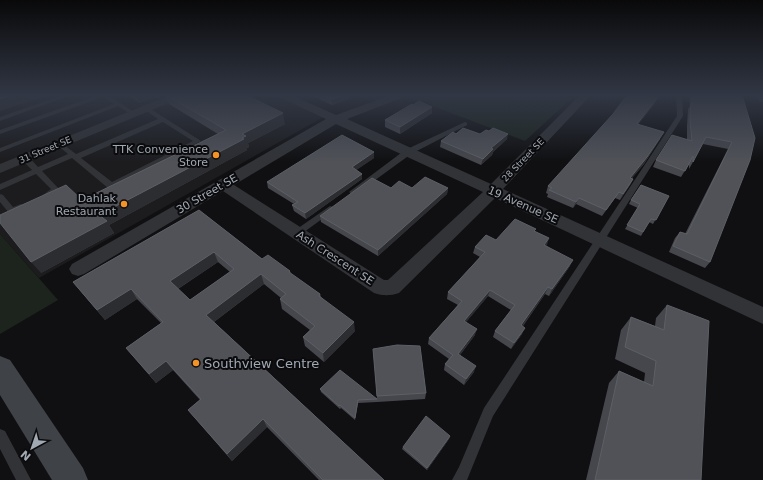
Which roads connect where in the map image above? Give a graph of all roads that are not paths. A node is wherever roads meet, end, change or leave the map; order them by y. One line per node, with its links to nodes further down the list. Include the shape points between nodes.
1 (41, 117): 11 (lane)
2 (84, 117): 13 (lane)
3 (126, 117): 12 (street, 31 Street SE)
4 (332, 117): 9 (street, 19 Avenue SE)
5 (340, 117): 9 (street, 30 Street SE)
6 (564, 117): 21 (street, 28 Street SE)
7 (679, 117): 24 (lane)
8 (163, 119): 15 (lane); 15 (lane, via 198,141 111,186)
9 (336, 119): 14 (street, 19 Avenue SE); 19 (street, 30 Street SE)
10 (465, 124): 14 (lane)
11 (0, 132)
12 (60, 144): 15 (lane); 16 (street, 31 Street SE)
13 (0, 150)
14 (408, 152): 21 (street, 19 Avenue SE); 23 (lane)
15 (75, 156): 18 (lane)
16 (25, 158): 17 (street, 31 Street SE); 18 (lane)
17 (0, 169)
18 (38, 171): 20 (lane); 22 (lane, via 56,190 12,211)
19 (223, 184): 23 (street, Ash Crescent SE); 25 (street, 30 Street SE)
20 (0, 187)
21 (493, 191): 23 (street, Ash Crescent SE, via 392,288 381,288); 24 (street, 19 Avenue SE)
22 (0, 197)
23 (297, 233)
24 (601, 240): 26 (street, 19 Avenue SE); 31 (lane, via 488,412)
25 (78, 269)
26 (762, 313)
27 (0, 369): 30 (main road)
28 (0, 436): 29 (lane)
29 (24, 480)
30 (71, 480)
31 (459, 480)

